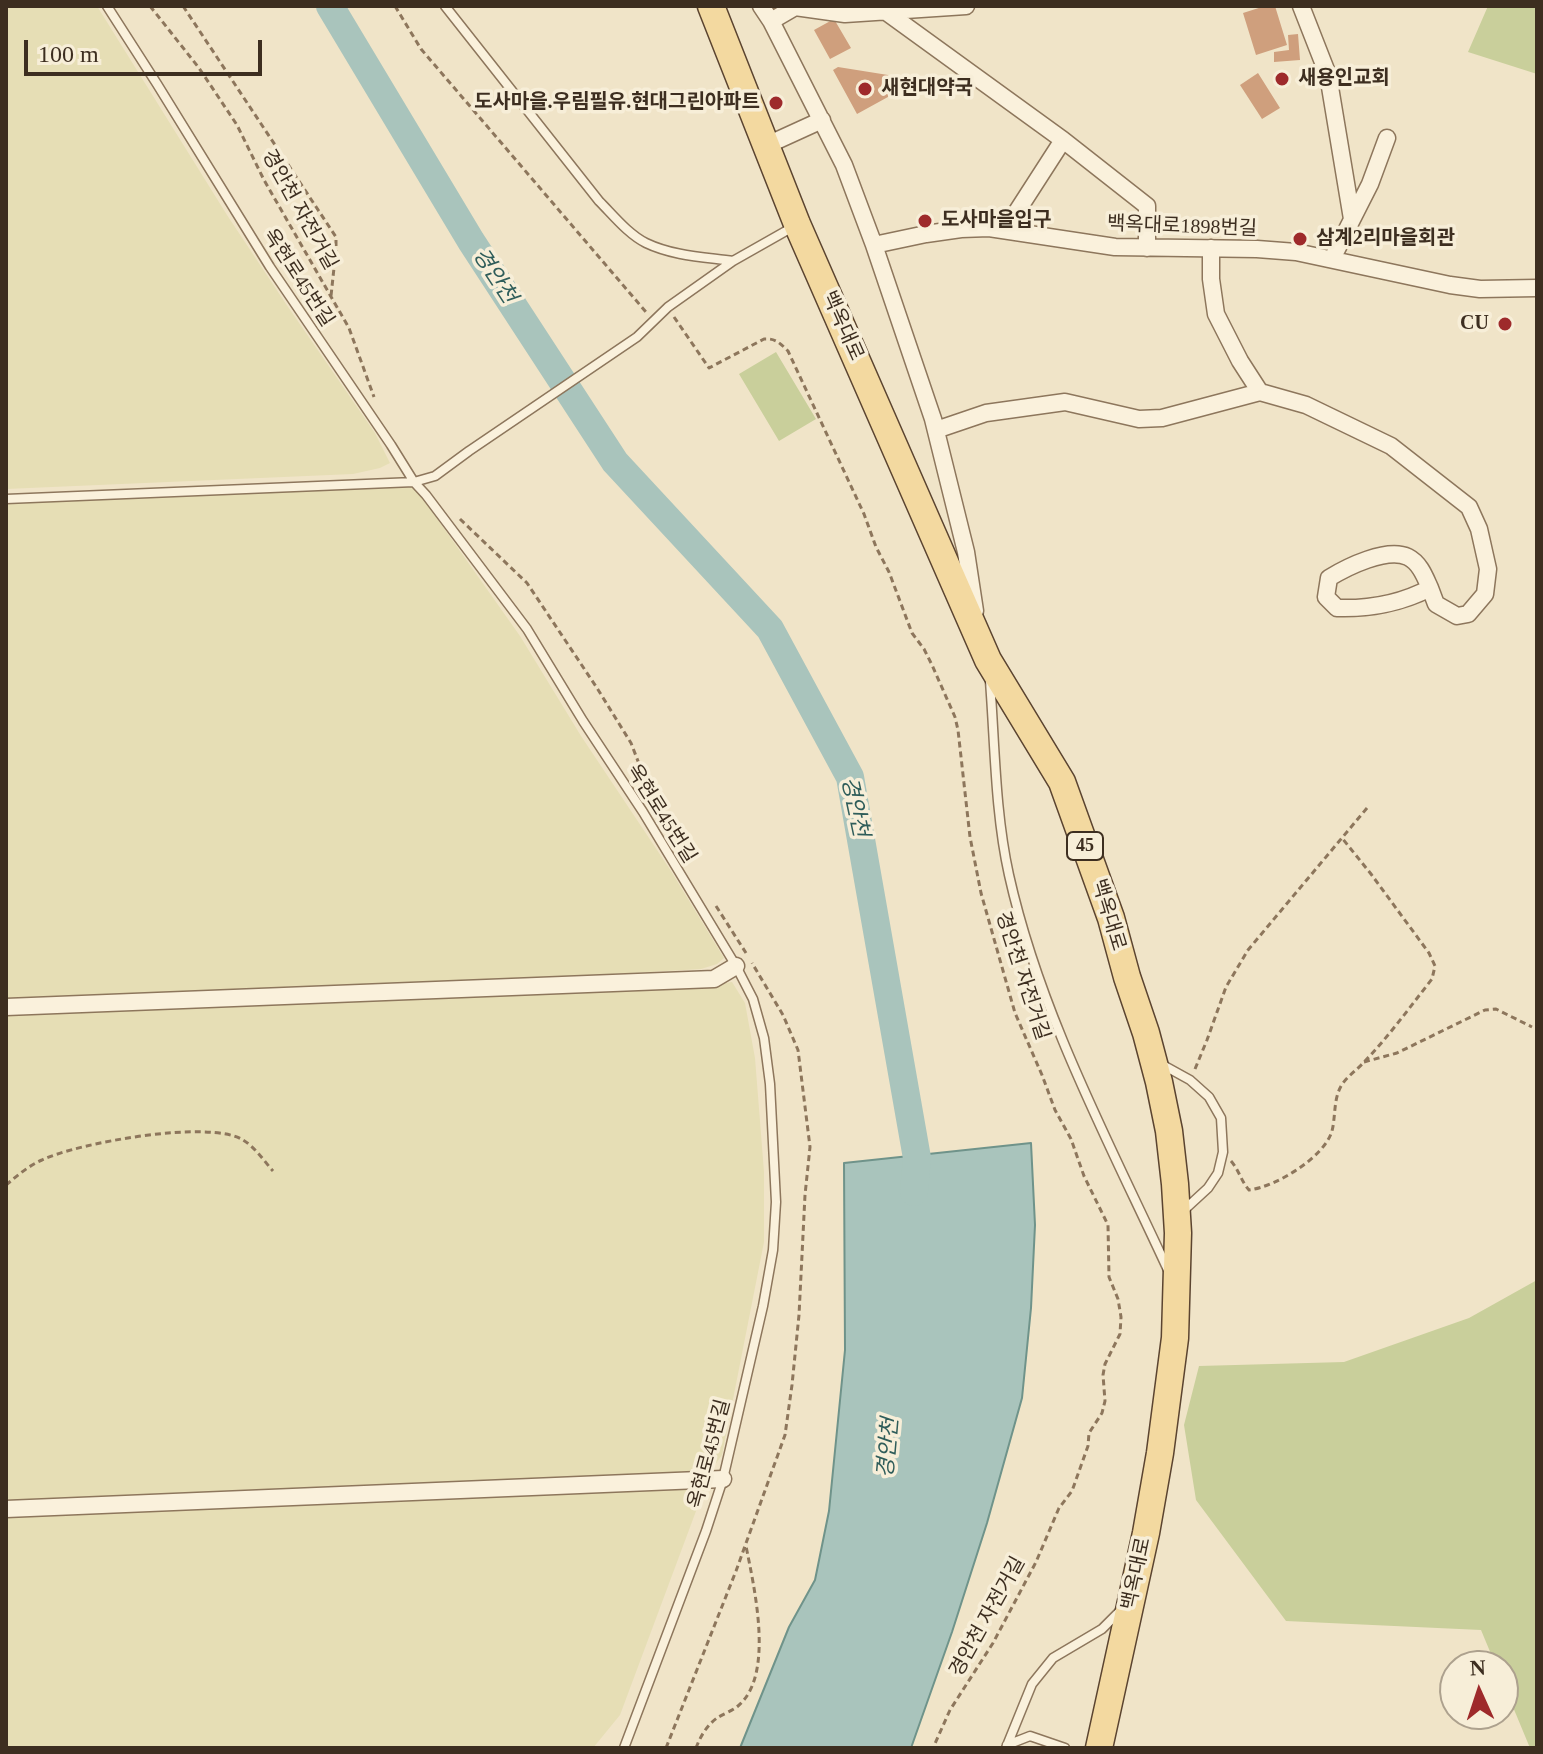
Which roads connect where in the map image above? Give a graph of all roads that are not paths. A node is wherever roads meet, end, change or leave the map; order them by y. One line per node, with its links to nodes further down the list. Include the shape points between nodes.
1 (107, 6): 24 (lane, 옥현로45번길, via 270,267)
2 (445, 6): 20 (lane, via 626,228 645,243 677,254)
3 (711, 6): 12 (main road, 백옥대로 / 45)
4 (761, 6): 8 (street)
5 (966, 6): 7 (street)
6 (1301, 6): 13 (street, via 1328,75)
7 (885, 11): 8 (street, via 845,14 795,7); 11 (street)
8 (771, 21): 9 (street)
9 (822, 120): 12 (street); 16 (street)
10 (1387, 138): 13 (street)
11 (1063, 140): 15 (street); 17 (street, via 1147,206)
12 (765, 146): 14 (main road, 백옥대로 / 45)
13 (1352, 219): 19 (street)
14 (797, 224): 20 (lane); 27 (main road, 백옥대로 / 45)
15 (1005, 230): 16 (street, 백옥대로1898번길, via 961,229); 17 (street, 백옥대로1898번길)
16 (874, 245): 23 (street)
17 (1147, 248): 18 (street, 백옥대로1898번길)
18 (1211, 248): 19 (street, 백옥대로1898번길); 22 (street, via 1216,314)
19 (1332, 259): 21 (street, 백옥대로1898번길, via 1480,289)
20 (733, 261): 24 (lane, via 668,307 637,337 435,476)
21 (1537, 288)
22 (1260, 392): 23 (street, via 1162,418 1139,419 1065,402 986,413); 26 (street, via 1306,405 1391,446 1469,507 1488,569 1485,594 1468,614 1457,616 1436,604)
23 (936, 430): 27 (street)
24 (414, 482): 25 (lane); 28 (lane, 옥현로45번길, via 527,629)
25 (6, 499)
26 (1430, 588): 26 (street, via 1354,608 1337,608 1326,597 1329,578 1352,565 1393,554 1409,558)
27 (984, 650): 30 (main road, 백옥대로 / 45, via 1062,782 1111,918); 32 (lane, via 1002,832 1022,921 1067,1051)
28 (736, 966): 29 (street, via 714,979); 33 (lane, 옥현로45번길, via 764,1038 776,1202 763,1306)
29 (6, 1007)
30 (1153, 1060): 31 (main road, 백옥대로 / 45, via 1169,1131); 31 (lane, via 1190,1080 1221,1118 1218,1173)
31 (1177, 1217): 32 (main road, 백옥대로 / 45)
32 (1177, 1289): 35 (main road, 백옥대로 / 45, via 1162,1439)
33 (723, 1479): 34 (street); 37 (lane, 옥현로45번길)
34 (6, 1509)
35 (1131, 1600): 36 (lane, via 1102,1629 1053,1658 1032,1684); 39 (main road, 백옥대로 / 45)
36 (1007, 1747): 38 (lane, via 1030,1736)
37 (624, 1748)
38 (1065, 1748)
39 (1099, 1748)

